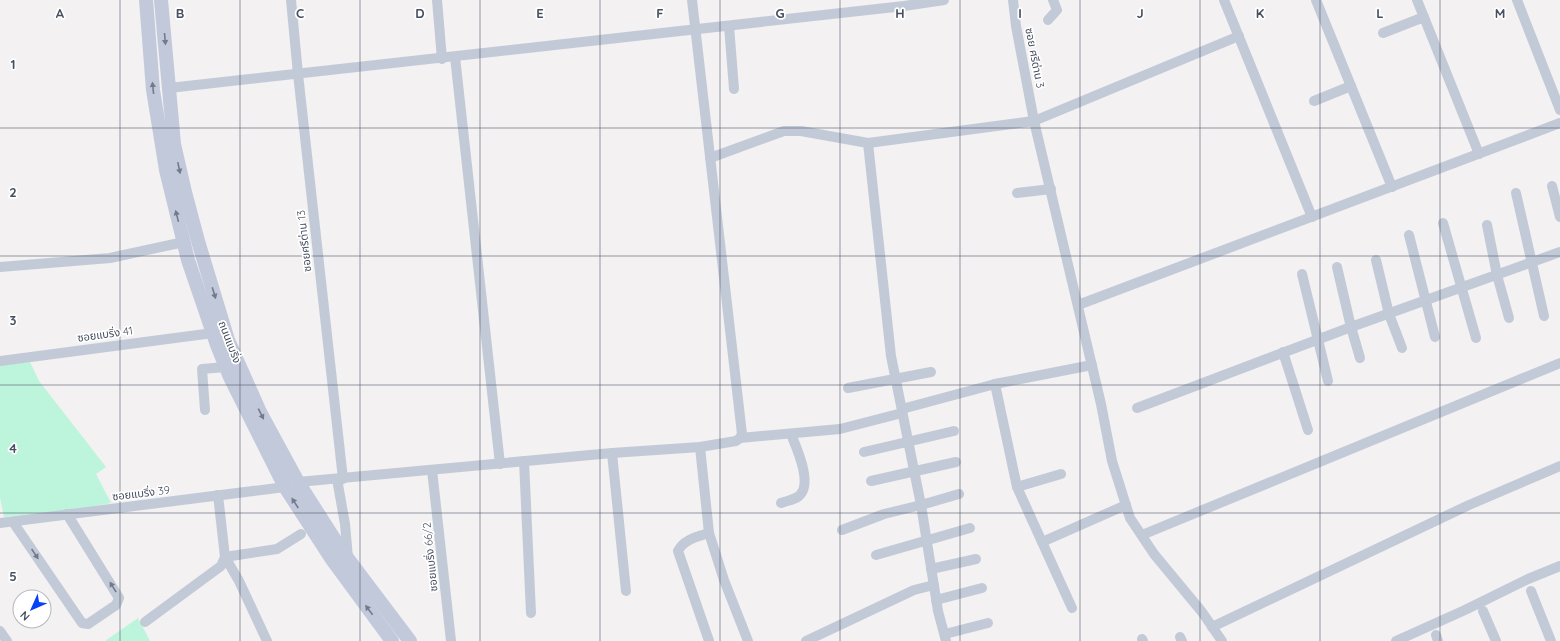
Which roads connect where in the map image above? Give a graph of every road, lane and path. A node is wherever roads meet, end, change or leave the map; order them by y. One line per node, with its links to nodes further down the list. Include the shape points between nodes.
1 (146, 0): 42 (main road, ถนนแบริ่ง, one-way to 1, via 166,170 153,90)
2 (161, 0): 23 (main road, ถนนแบริ่ง, one-way to 23)
3 (291, 0): 21 (street, ซอยศรีด่าน 13)
4 (438, 0): 20 (street)
5 (692, 0): 16 (street)
6 (944, 0): 15 (street)
7 (1013, 0): 27 (street, ซอย ศรีด่าน 3)
8 (1053, 0): 14 (street, via 1057,10)
9 (1224, 0): 18 (street)
10 (1316, 0): 22 (street)
11 (1417, 0): 13 (street)
12 (1517, 0): 26 (street)
13 (1424, 17): 17 (street); 30 (street)
14 (1048, 20)
15 (728, 26): 16 (street); 24 (street)
16 (695, 30): 19 (street); 31 (street)
17 (1383, 33)
18 (1238, 36): 27 (street); 37 (street)
19 (455, 57): 20 (street); 86 (street)
20 (442, 58): 21 (street)
21 (298, 74): 23 (street); 91 (street, ซอยศรีด่าน 13)
22 (1352, 86): 25 (street); 33 (street)
23 (169, 88): 93 (main road, ถนนแบริ่ง, one-way to 93, via 174,144 185,192 228,340)
24 (734, 89)
25 (1314, 101)
26 (1560, 110)
27 (1034, 120): 29 (street); 34 (street, ซอย ศรีด่าน 3)
28 (1560, 124): 30 (street)
29 (868, 143): 31 (street, via 784,131); 69 (street, via 891,356)
30 (1479, 154): 33 (street)
31 (710, 158): 79 (street, via 742,434)
32 (1552, 186): 38 (street)
33 (1392, 187): 37 (street)
34 (1051, 189): 35 (street); 52 (street, ซอย ศรีด่าน 3)
35 (1017, 193)
36 (1516, 193): 45 (street)
37 (1312, 217): 52 (street)
38 (1560, 217)
39 (1443, 223): 50 (street)
40 (1487, 225): 49 (street)
41 (1409, 235): 51 (street)
42 (184, 242): 46 (street, via 110,258); 57 (main road, ถนนแบริ่ง)
43 (1560, 252): 45 (street)
44 (1376, 260): 53 (street)
45 (1531, 262): 49 (street); 54 (street)
46 (0, 267)
47 (1338, 267): 56 (street)
48 (1302, 274): 60 (street)
49 (1497, 275): 50 (street); 55 (street)
50 (1461, 287): 51 (street); 59 (street)
51 (1425, 300): 53 (street); 58 (street)
52 (1078, 305): 66 (street, ซอย ศรีด่าน 3)
53 (1389, 314): 56 (street); 61 (street)
54 (1544, 316)
55 (1509, 318)
56 (1351, 327): 60 (street); 63 (street)
57 (213, 333): 64 (street, ซอยแบริ่ง 41); 67 (main road, ถนนแบริ่ง)
58 (1435, 337)
59 (1476, 338)
60 (1319, 339): 62 (street); 70 (street)
61 (1402, 348)
62 (1283, 352): 73 (street); 76 (street)
63 (1360, 358)
64 (0, 361)
65 (1560, 363): 107 (street)
66 (1092, 365): 71 (street, ซอยแบริ่ง 39); 98 (street, ซอย ศรีด่าน 3, via 1112,462)
67 (226, 367): 74 (street, via 202,369); 93 (main road, ถนนแบริ่ง, via 249,417)
68 (931, 372): 69 (street)
69 (896, 379): 72 (street); 75 (street)
70 (1328, 381)
71 (995, 384): 75 (street, ซอยแบริ่ง 39); 94 (street)
72 (848, 388)
73 (1137, 408)
74 (205, 410)
75 (902, 411): 78 (street, ซอยแบริ่ง 39, via 840,429); 80 (street)
76 (1308, 430)
77 (954, 431): 80 (street)
78 (791, 434): 79 (street, ซอยแบริ่ง 39); 97 (street, via 804,468 804,488 799,496)
79 (740, 438): 81 (street, ซอยแบริ่ง 39, via 736,441)
80 (908, 441): 82 (street); 89 (street)
81 (700, 447): 83 (street, ซอยแบริ่ง 39); 105 (street)
82 (864, 452)
83 (612, 453): 84 (street, ซอยแบริ่ง 39); 118 (street)
84 (524, 461): 86 (street, ซอยแบริ่ง 39); 123 (street)
85 (956, 462): 89 (street)
86 (500, 464): 88 (street, ซอยแบริ่ง 39)
87 (1560, 466): 126 (street, via 1469,505)
88 (432, 470): 91 (street, ซอยแบริ่ง 39); 133 (street, ซอยแบริ่ง 66/2)
89 (914, 472): 92 (street); 99 (street)
90 (1060, 474): 94 (street)
91 (340, 479): 93 (street, ซอยแบริ่ง 39); 112 (street, ซอยศรีด่าน 13)
92 (871, 481)
93 (291, 484): 96 (street, ซอยแบริ่ง 39); 112 (main road, ถนนแบริ่ง); 131 (main road, ถนนแบริ่ง, one-way to 93, via 331,558)
94 (1017, 487): 109 (street)
95 (959, 494): 99 (street)
96 (218, 495): 100 (street, ซอยแบริ่ง 39); 111 (street)
97 (781, 503)
98 (1126, 505): 107 (street, ซอย ศรีด่าน 3, via 1130,518); 109 (street)
99 (921, 506): 104 (street, via 884,514); 108 (street)
100 (67, 514): 101 (street, ซอยแบริ่ง 39); 101 (street, one-way to 100, via 82,623 88,624 116,605 119,598)
101 (13, 522): 102 (street, ซอยแบริ่ง 39)
102 (0, 523)
103 (970, 528): 108 (street)
104 (842, 530)
105 (709, 532): 134 (street, via 688,540 678,551); 135 (street, via 724,580)
106 (301, 534): 111 (street, via 277,549)
107 (1142, 535): 126 (street, ซอย ศรีด่าน 3)
108 (927, 540): 110 (street); 115 (street)
109 (1042, 542): 121 (street)
110 (876, 555)
111 (225, 557): 124 (street, via 214,573); 130 (street)
112 (348, 559): 132 (main road, ถนนแบริ่ง)
113 (976, 559): 115 (street)
114 (1560, 566): 138 (street)
115 (931, 569): 116 (street)
116 (934, 585): 120 (street); 136 (street, via 914,590)
117 (982, 588): 120 (street)
118 (626, 591)
119 (1531, 591): 140 (street)
120 (936, 600): 128 (street)
121 (1072, 608)
122 (1483, 611): 139 (street)
123 (531, 613)
124 (145, 622)
125 (988, 623): 128 (street)
126 (1212, 627): 137 (street, ซอย ศรีด่าน 3)
127 (0, 631): 129 (street)
128 (945, 638)
129 (7, 641)
130 (267, 641)
131 (392, 641)
132 (410, 641)
133 (451, 641)
134 (709, 641)
135 (748, 641)
136 (806, 641)
137 (1222, 641)
138 (1396, 641)
139 (1496, 641)
140 (1551, 641)

